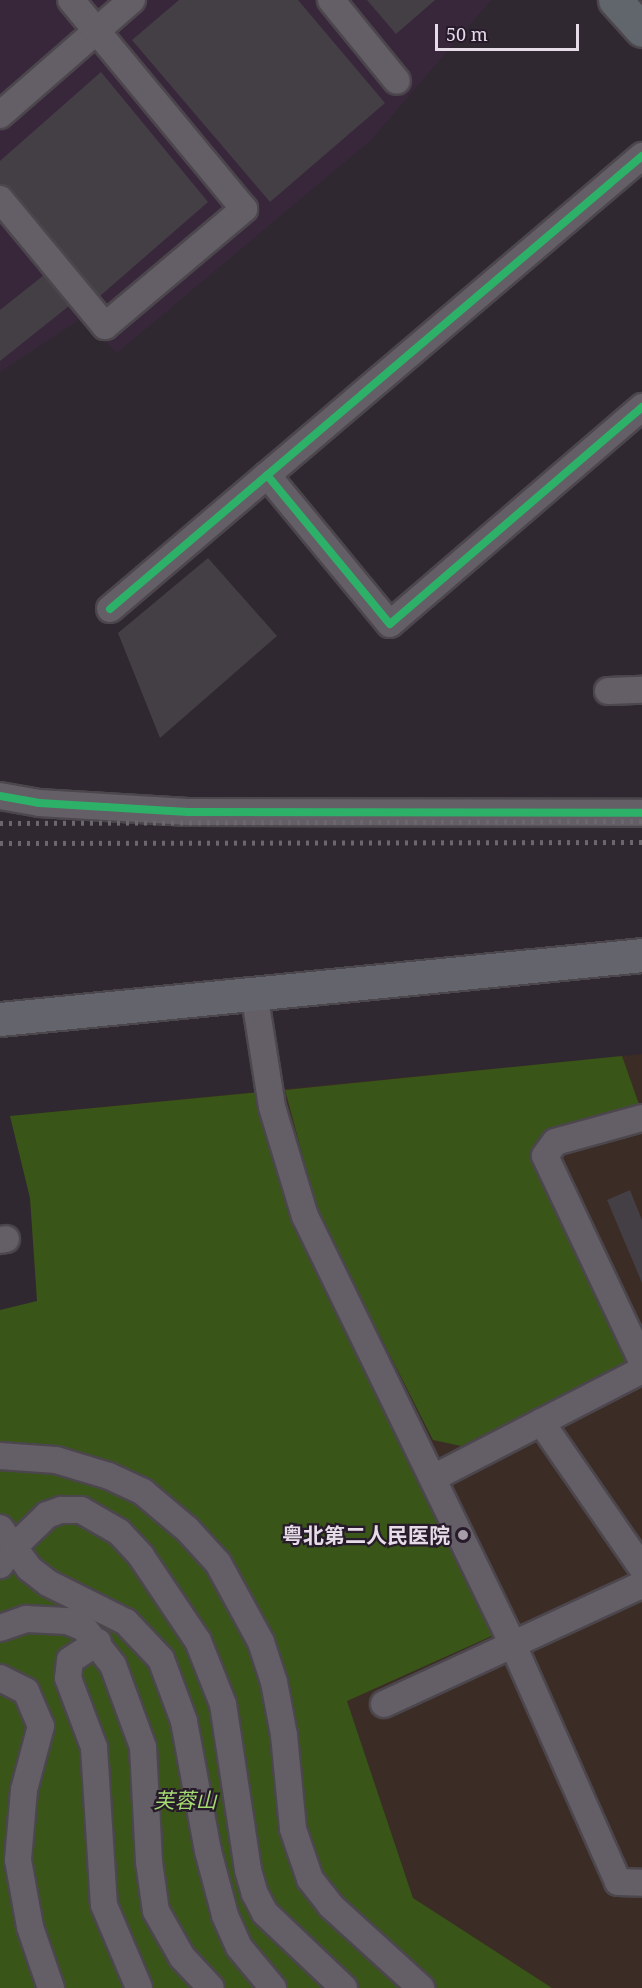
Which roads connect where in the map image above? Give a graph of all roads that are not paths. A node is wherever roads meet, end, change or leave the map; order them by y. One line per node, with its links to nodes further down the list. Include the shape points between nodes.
1 (71, 0): 6 (street)
2 (132, 0): 6 (street)
3 (332, 0): 7 (street)
4 (615, 0): 5 (highway)
5 (642, 30)
6 (97, 31): 8 (street); 10 (street, via 244,209 105,326)
7 (397, 81)
8 (0, 115)
9 (642, 156): 12 (street)
10 (0, 199)
11 (642, 407): 12 (street, via 390,624)
12 (267, 475): 13 (street)
13 (110, 609)
14 (642, 690): 15 (street)
15 (608, 691)
16 (0, 796): 17 (street, via 39,803 188,812)
17 (642, 813)
18 (642, 955): 19 (main road)
19 (254, 992): 20 (main road); 26 (street, via 272,1107 305,1216)
20 (0, 1018)
21 (642, 1118): 22 (street, via 555,1142 545,1156)
22 (642, 1361)
23 (642, 1370): 24 (street)
24 (541, 1422): 26 (street); 28 (street)
25 (0, 1456): 41 (street, via 56,1460 109,1476 143,1492 187,1529 218,1563 261,1642 274,1682 284,1735 293,1829 310,1878 331,1906)
26 (433, 1478): 32 (street)
27 (5, 1547): 39 (street, via 48,1583 126,1622 161,1659 184,1721 208,1851 225,1915 239,1947); 40 (street, via 47,1515 81,1510 119,1532 141,1556 198,1641 212,1671 229,1737 241,1828 255,1893 265,1913)
28 (642, 1568)
29 (642, 1585): 32 (street)
30 (0, 1628): 31 (street, via 26,1619 49,1618 84,1628)
31 (98, 1642): 37 (street, via 70,1660 68,1678 94,1747 104,1905); 38 (street, via 124,1688 143,1748 148,1862 156,1911 182,1957)
32 (514, 1647): 34 (street); 35 (street, via 618,1882)
33 (0, 1678): 36 (street, via 26,1691 41,1726 24,1790 18,1860 30,1927)
34 (384, 1704)
35 (642, 1883)
36 (51, 1988)
37 (139, 1988)
38 (211, 1988)
39 (273, 1988)
40 (344, 1988)
41 (421, 1988)

